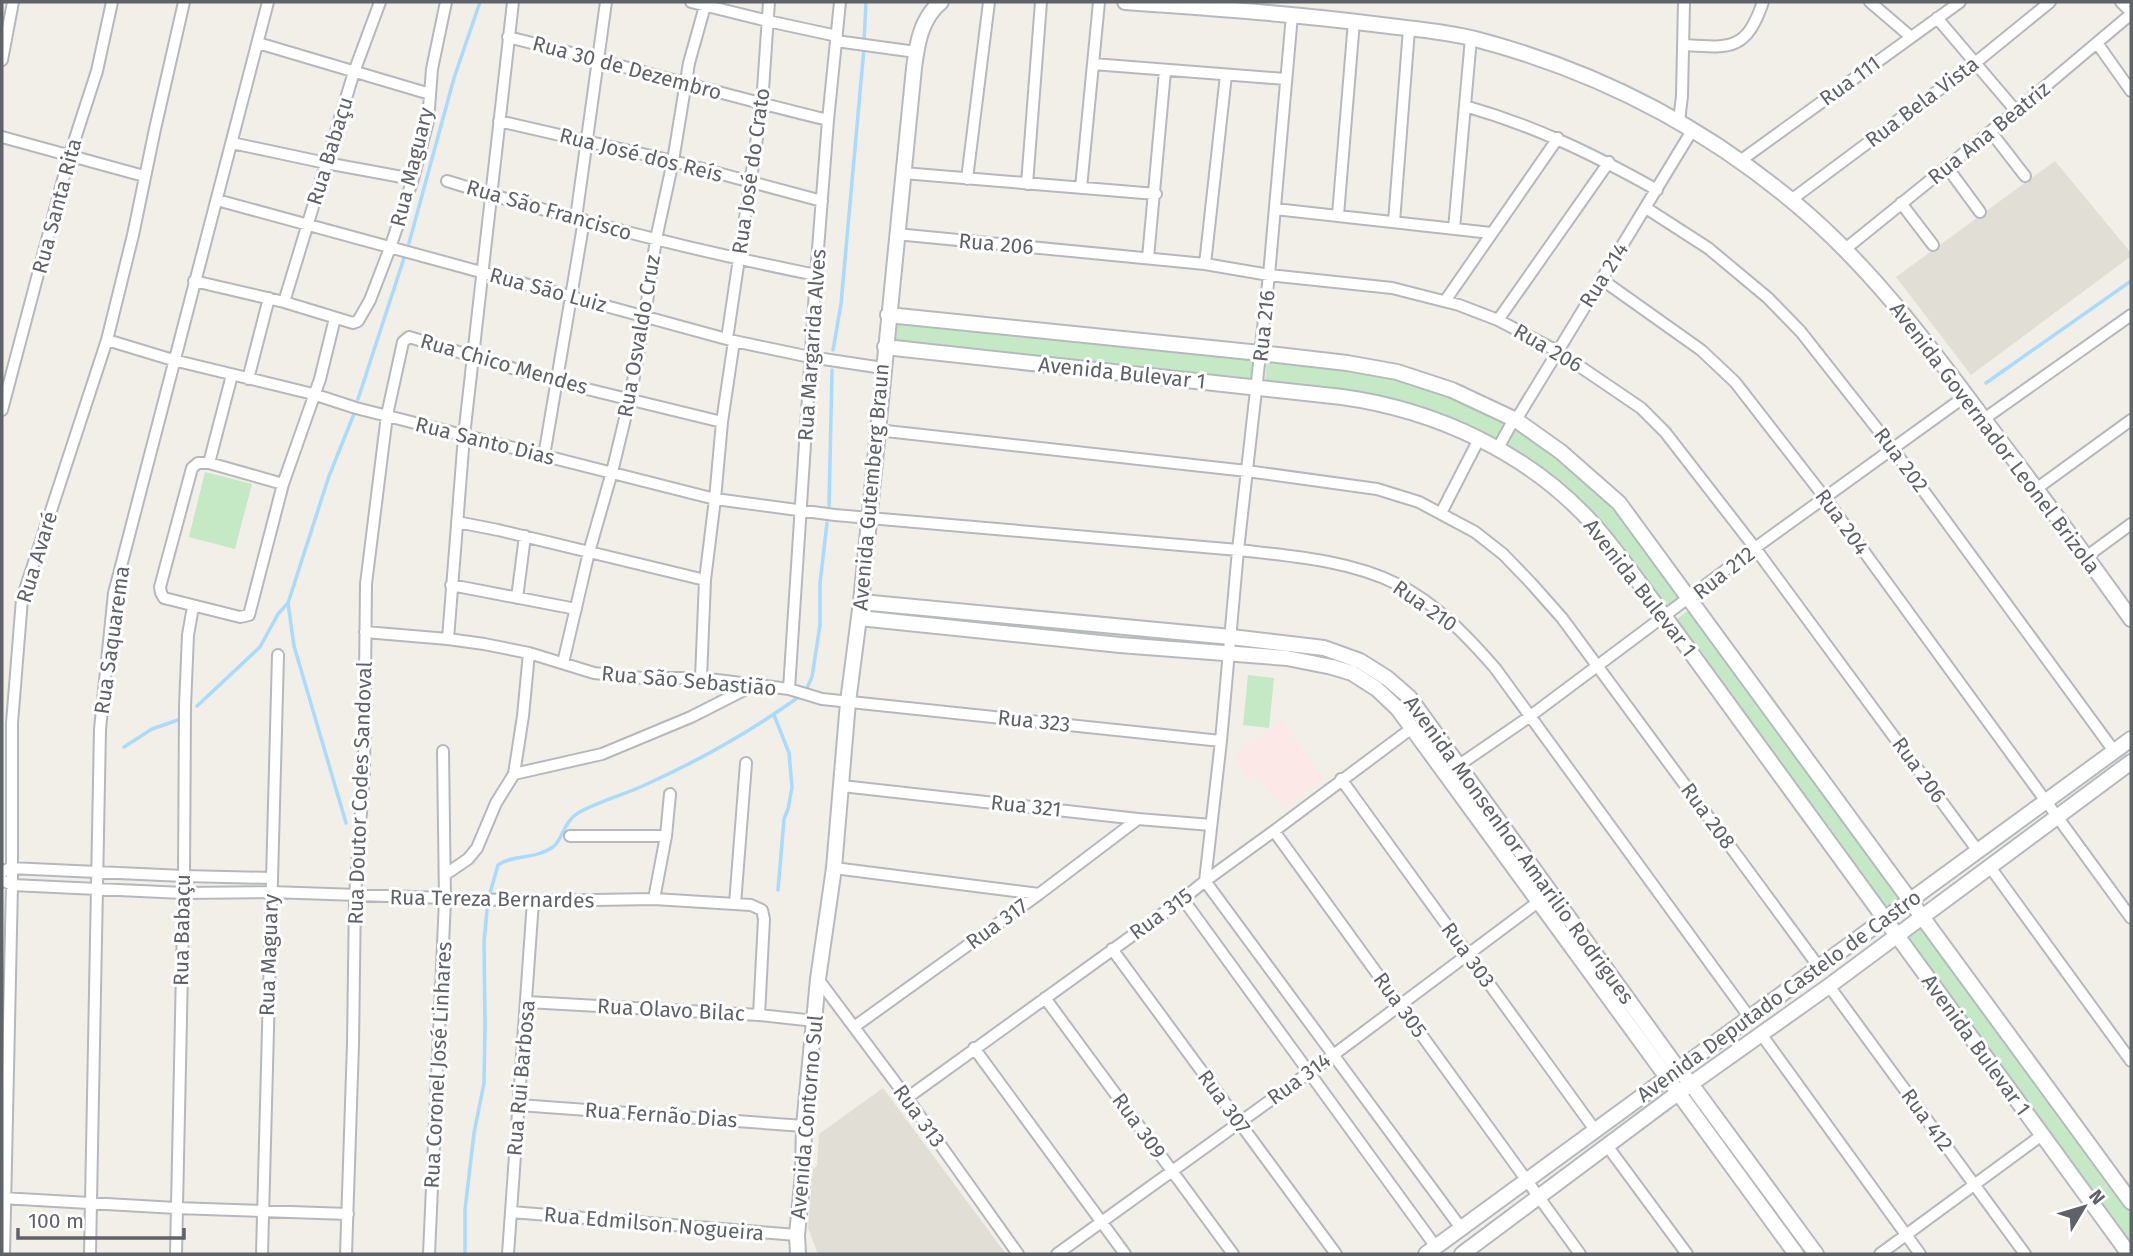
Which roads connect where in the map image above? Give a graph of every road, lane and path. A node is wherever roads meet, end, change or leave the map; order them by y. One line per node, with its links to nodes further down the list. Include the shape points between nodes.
1 (13, 2): 40 (street)
2 (112, 2): 62 (street, Rua Santa Rita, via 97,71)
3 (184, 2): 69 (street, Rua Avaré)
4 (268, 2): 35 (street, Rua Saquarema)
5 (380, 2): 44 (street, Rua Babaçu)
6 (446, 2): 49 (street, Rua Maguary)
7 (513, 2): 31 (street)
8 (606, 2): 39 (street)
9 (691, 2): 24 (street)
10 (769, 2): 28 (street, Rua José do Crato)
11 (840, 2): 33 (street, Rua Margarida Alves)
12 (941, 2): 38 (street, Avenida Gutemberg Braun, via 929,15)
13 (989, 2): 72 (street)
14 (1041, 2): 75 (street)
15 (1099, 2): 42 (street)
16 (1125, 2): 23 (street, Avenida Governador Leonel Brizola)
17 (1684, 2): 37 (street)
18 (1763, 2): 37 (street, via 1754,26 1739,42)
19 (1870, 2): 32 (street)
20 (1960, 2): 27 (street, Rua 111)
21 (2050, 2): 41 (street, Rua Bela Vista)
22 (2121, 2): 25 (street)
23 (1177, 4): 26 (street, Avenida Governador Leonel Brizola)
24 (705, 6): 28 (street); 47 (street, Rua Osvaldo Cruz)
25 (2131, 13): 36 (street, Rua Ana Beatriz)
26 (1292, 15): 29 (street, Avenida Governador Leonel Brizola); 46 (street, Rua 216)
27 (1937, 18): 32 (street, Rua 111); 41 (street)
28 (768, 22): 33 (street); 50 (street, Rua José do Crato)
29 (1354, 22): 30 (street, Avenida Governador Leonel Brizola); 87 (street)
30 (1409, 29): 34 (street, Avenida Governador Leonel Brizola); 89 (street)
31 (508, 37): 39 (street, Rua 30 de Dezembro); 54 (street)
32 (1911, 37): 64 (street, Rua 111)
33 (836, 38): 38 (street); 53 (street, Rua Margarida Alves)
34 (1471, 38): 51 (street); 55 (street, Avenida Governador Leonel Brizola, via 1590,76)
35 (258, 43): 44 (street); 61 (street, Rua Saquarema)
36 (2096, 43): 48 (street); 52 (street, Rua Ana Beatriz)
37 (1684, 46): 55 (street)
38 (916, 52): 68 (street, Avenida Gutemberg Braun)
39 (597, 58): 47 (street, Rua 30 de Dezembro); 60 (street)
40 (2, 60)
41 (1975, 63): 52 (street); 81 (street, Rua Bela Vista)
42 (1093, 64): 43 (street); 76 (street)
43 (1165, 71): 45 (street); 78 (street)
44 (354, 72): 49 (street); 66 (street, Rua Babaçu)
45 (1226, 75): 46 (street); 100 (street)
46 (1285, 79): 85 (street, Rua 216)
47 (686, 82): 50 (street, Rua 30 de Dezembro); 63 (street, Rua Osvaldo Cruz)
48 (2131, 91)
49 (430, 93): 71 (street, Rua Maguary)
50 (762, 104): 53 (street, Rua 30 de Dezembro); 74 (street, Rua José do Crato)
51 (1465, 106): 59 (street); 91 (street)
52 (2016, 111): 57 (street, Rua Ana Beatriz)
53 (828, 120): 82 (street, Rua Margarida Alves)
54 (499, 121): 60 (street, Rua José dos Reís); 79 (street)
55 (1679, 121): 56 (street, Avenida Governador Leonel Brizola)
56 (1693, 129): 64 (street, Avenida Governador Leonel Brizola); 77 (street, Rua 214)
57 (1991, 132): 67 (street, Rua Ana Beatriz); 70 (street)
58 (2, 137): 62 (street)
59 (1558, 138): 65 (street); 92 (street)
60 (588, 142): 63 (street, Rua José dos Reís); 88 (street)
61 (232, 143): 66 (street); 80 (street, Rua Saquarema)
62 (69, 157): 69 (street); 132 (street, Rua Santa Rita)
63 (673, 161): 74 (street, Rua José dos Reís); 94 (street, Rua Osvaldo Cruz)
64 (1740, 161): 81 (street, Avenida Governador Leonel Brizola)
65 (1609, 162): 77 (street); 114 (street)
66 (326, 163): 71 (street); 90 (street, Rua Babaçu)
67 (1947, 167): 83 (street, Rua Ana Beatriz); 86 (street)
68 (903, 173): 72 (street); 93 (street, Avenida Gutemberg Braun)
69 (144, 176): 116 (street, Rua Avaré)
70 (2025, 176)
71 (414, 179): 96 (street, Rua Maguary)
72 (967, 179): 75 (street)
73 (447, 181): 79 (street, Rua São Francisco)
74 (750, 182): 82 (street, Rua José dos Reís); 99 (street, Rua José do Crato)
75 (1027, 184): 76 (street)
76 (1081, 188): 78 (street)
77 (1657, 190): 84 (street, Rua 214)
78 (1156, 194): 98 (street)
79 (493, 195): 88 (street, Rua São Francisco); 101 (street)
80 (216, 200): 90 (street, Rua São Luiz); 105 (street, Rua Saquarema)
81 (1791, 200): 97 (street, Avenida Governador Leonel Brizola)
82 (822, 201): 102 (street, Rua Margarida Alves)
83 (1901, 203): 95 (street); 97 (street, Rua Ana Beatriz)
84 (1646, 208): 104 (street, Rua 214); 142 (street, Rua 202, via 1709,248 1768,298 1801,332)
85 (1275, 209): 87 (street); 103 (street, Rua 216)
86 (1980, 212)
87 (1338, 215): 89 (street)
88 (580, 219): 94 (street, Rua São Francisco); 106 (street)
89 (1394, 222): 91 (street)
90 (308, 225): 96 (street, Rua São Luiz); 109 (street, Rua Babaçu)
91 (1454, 229): 92 (street)
92 (1491, 233): 108 (street)
93 (896, 234): 98 (street, Rua 206); 111 (street, Avenida Gutemberg Braun)
94 (656, 239): 99 (street, Rua São Francisco); 112 (street, Rua Osvaldo Cruz)
95 (1933, 245)
96 (390, 248): 101 (street, Rua São Luiz); 113 (street, Rua Maguary, via 363,316 353,323)
97 (1844, 250): 130 (street, Avenida Governador Leonel Brizola)
98 (1148, 258): 100 (street, Rua 206)
99 (739, 260): 102 (street, Rua São Francisco); 117 (street, Rua José do Crato)
100 (1205, 264): 103 (street, Rua 206)
101 (484, 272): 106 (street, Rua São Luiz); 121 (street)
102 (816, 275): 122 (street, Rua Margarida Alves)
103 (1269, 275): 108 (street, Rua 206, via 1392,288); 120 (street, Rua 216)
104 (1601, 279): 119 (street, Rua 214); 149 (street, Rua 204, via 1720,367)
105 (194, 281): 107 (street); 123 (street, Rua Saquarema)
106 (571, 296): 112 (street, Rua São Luiz); 127 (street)
107 (268, 298): 109 (street); 126 (street)
108 (1446, 301): 114 (street, Rua 206)
109 (284, 302): 113 (street)
110 (2131, 314): 134 (street)
111 (888, 315): 118 (street, Avenida Gutemberg Braun); 120 (street, Avenida Bulevar 1)
112 (645, 316): 117 (street, Rua São Luiz); 131 (street, Rua Osvaldo Cruz)
113 (335, 318): 129 (street)
114 (1498, 320): 119 (street, Rua 206)
115 (409, 337): 121 (street, Rua Chico Mendes); 133 (street, Rua Doutor Codes Sandoval, via 403,342)
116 (107, 340): 123 (street, Rua Santo Dias); 207 (street, Rua Avaré, via 22,600)
117 (731, 340): 122 (street, Rua São Luiz); 137 (street, Rua José do Crato)
118 (885, 347): 124 (street, Avenida Gutemberg Braun); 128 (street, Avenida Bulevar 1)
119 (1557, 351): 135 (street, Rua 214); 157 (street, Rua 206, via 1632,401 1665,432)
120 (1261, 353): 128 (street, Rua 216); 135 (street, Avenida Bulevar 1, via 1397,372 1452,390)
121 (472, 356): 127 (street, Rua Chico Mendes); 139 (street)
122 (810, 357): 124 (street, Rua São Luiz); 151 (street, Rua Margarida Alves)
123 (173, 360): 125 (street, Rua Santo Dias); 208 (street, Rua Saquarema, via 114,593 100,729)
124 (883, 368): 138 (street, Avenida Gutemberg Braun)
125 (232, 375): 126 (street, Rua Santo Dias); 144 (street)
126 (248, 379): 129 (street, Rua Santo Dias)
127 (558, 382): 131 (street, Rua Chico Mendes); 143 (street)
128 (1258, 387): 140 (street, Avenida Bulevar 1, via 1387,405 1449,424); 145 (street, Rua 216)
129 (313, 394): 133 (street, Rua Santo Dias); 147 (street)
130 (1967, 395): 134 (street, Avenida Governador Leonel Brizola); 142 (street, Rua 212)
131 (630, 398): 137 (street, Rua Chico Mendes); 146 (street, Rua Osvaldo Cruz)
132 (2, 410)
133 (387, 415): 139 (street, Rua Santo Dias); 171 (street, Rua Doutor Codes Sandoval, via 366,584)
134 (1984, 419): 148 (street, Avenida Governador Leonel Brizola)
135 (1515, 420): 141 (street, Rua 214); 164 (street, Avenida Bulevar 1, via 1561,452 1619,503)
136 (2131, 420): 148 (street)
137 (722, 422): 150 (street, Rua José do Crato)
138 (877, 430): 145 (street); 153 (street, Avenida Gutemberg Braun)
139 (464, 436): 143 (street, Rua Santo Dias); 154 (street)
140 (1479, 439): 141 (street, Avenida Bulevar 1); 152 (street)
141 (1498, 448): 168 (street, Avenida Bulevar 1, via 1548,483 1593,524)
142 (1894, 449): 149 (street, Rua 212); 188 (street, Rua 202)
143 (544, 456): 146 (street, Rua Santo Dias)
144 (209, 463): 147 (street); 166 (street, via 192,468 160,587 164,598)
145 (1247, 471): 152 (street, via 1377,489); 158 (street, Rua 216)
146 (612, 472): 150 (street, Rua Santo Dias); 159 (street, Rua Osvaldo Cruz)
147 (283, 484): 166 (street, via 249,615)
148 (2036, 489): 160 (street, Avenida Governador Leonel Brizola)
149 (1825, 498): 157 (street, Rua 212); 197 (street, Rua 204)
150 (715, 499): 151 (street, Rua Santo Dias); 161 (street, Rua José do Crato)
151 (802, 511): 153 (street, Rua Santo Dias); 181 (street, Rua Margarida Alves)
152 (1441, 513): 178 (street, via 1503,554 1562,618)
153 (869, 517): 158 (street, Rua 210); 165 (street, Avenida Gutemberg Braun)
154 (457, 522): 156 (street); 162 (street)
155 (2131, 524): 160 (street)
156 (526, 536): 159 (street); 163 (street)
157 (1755, 548): 164 (street, Rua 212); 204 (street, Rua 206)
158 (1238, 550): 172 (street, Rua 216); 183 (street, Rua 210, via 1341,566 1396,583 1440,612 1474,644)
159 (589, 552): 161 (street); 167 (street, Rua Osvaldo Cruz)
160 (2087, 556): 170 (street, Avenida Governador Leonel Brizola)
161 (705, 580): 179 (street, Rua José do Crato)
162 (451, 585): 163 (street); 173 (street)
163 (517, 598): 167 (street)
164 (1690, 598): 168 (street, Rua 212); 222 (street, Avenida Bulevar 1)
165 (861, 602): 169 (street, Avenida Gutemberg Braun); 172 (street, Avenida Monsenhor Amarilio Rodrigues)
166 (193, 607): 210 (street, Rua Babaçu, via 188,635)
167 (576, 609): 177 (street, Rua Osvaldo Cruz)
168 (1665, 617): 178 (street, Rua 212); 228 (street, Avenida Bulevar 1)
169 (859, 618): 175 (street, Avenida Monsenhor Amarilio Rodrigues); 182 (street, Avenida Gutemberg Braun)
170 (2131, 619)
171 (365, 632): 173 (street, Rua São Sebastião); 218 (street, Rua Doutor Codes Sandoval)
172 (1231, 637): 175 (street, Rua 216); 190 (street, Avenida Monsenhor Amarilio Rodrigues, via 1324,648 1360,660 1409,697)
173 (448, 639): 174 (street, Rua São Sebastião)
174 (529, 653): 177 (street, Rua São Sebastião); 192 (street)
175 (1229, 653): 184 (street, Avenida Monsenhor Amarilio Rodrigues, via 1287,658 1352,673 1377,689); 186 (street, Rua 216)
176 (278, 655): 211 (street, Rua Maguary)
177 (563, 663): 179 (street, Rua São Sebastião, via 616,676)
178 (1597, 665): 183 (street, Rua 212); 232 (street, Rua 208)
179 (701, 678): 180 (street, Rua São Sebastião)
180 (754, 685): 181 (street, Rua São Sebastião); 192 (street, via 602,754)
181 (789, 689): 182 (street, Rua São Sebastião)
182 (848, 702): 186 (street, Rua 323); 195 (street, Avenida Gutemberg Braun)
183 (1529, 717): 190 (street, Rua 212); 239 (street, Rua 210)
184 (1412, 727): 193 (street, Avenida Monsenhor Amarilio Rodrigues); 194 (street, Rua 315)
185 (2131, 739): 188 (street, Avenida Deputado Castelo de Castro)
186 (1221, 741): 200 (street, Rua 216)
187 (443, 751): 209 (street, Rua Coronel José Linhares)
188 (2114, 751): 197 (street, Avenida Deputado Castelo de Castro)
189 (746, 763): 225 (street)
190 (1459, 765): 193 (street, Rua 212); 247 (street, Avenida Monsenhor Amarilio Rodrigues)
191 (2129, 767): 198 (street, Avenida Deputado Castelo de Castro)
192 (514, 774): 209 (street, via 495,803 477,849)
193 (1446, 774): 224 (street, Avenida Monsenhor Amarilio Rodrigues)
194 (1341, 779): 201 (street, Rua 315); 231 (street, Rua 303)
195 (842, 786): 199 (street, Rua 321); 206 (street, Avenida Gutemberg Braun)
196 (670, 794): 203 (street)
197 (2045, 802): 198 (street, Rua 204); 204 (street, Avenida Deputado Castelo de Castro)
198 (2057, 816): 205 (street, Avenida Deputado Castelo de Castro); 227 (street, Rua 204)
199 (1138, 819): 200 (street, Rua 321); 217 (street, Rua 317)
200 (1211, 825): 212 (street, Rua 216)
201 (1274, 831): 212 (street, Rua 315); 237 (street, Rua 305)
202 (570, 836): 203 (street)
203 (666, 836): 219 (street)
204 (1978, 851): 222 (street, Avenida Deputado Castelo de Castro)
205 (1990, 867): 226 (street, Avenida Deputado Castelo de Castro); 245 (street)
206 (834, 868): 217 (street); 233 (street, Avenida Gutemberg Braun)
207 (6, 870): 208 (street); 213 (street, Rua Avaré)
208 (97, 872): 210 (street); 214 (street, Rua Saquarema)
209 (446, 874): 221 (street, Rua Coronel José Linhares)
210 (184, 876): 211 (street); 216 (street, Rua Babaçu)
211 (272, 878): 215 (street, Rua Maguary)
212 (1205, 881): 220 (street, Rua 315); 244 (street)
213 (7, 882): 214 (street, Rua Tereza Bernardes); 263 (street, Rua Avaré)
214 (97, 889): 216 (street, Rua Tereza Bernardes); 265 (street, Rua Saquarema)
215 (271, 892): 216 (street, Rua Tereza Bernardes); 218 (street, Rua Tereza Bernardes); 267 (street, Rua Maguary)
216 (183, 893): 266 (street, Rua Babaçu)
217 (1039, 894): 241 (street, Rua 317)
218 (355, 896): 221 (street, Rua Tereza Bernardes); 269 (street, Rua Doutor Codes Sandoval)
219 (654, 899): 223 (street, Rua Tereza Bernardes); 225 (street, Rua Tereza Bernardes)
220 (1183, 899): 230 (street, Rua 315); 246 (street)
221 (445, 900): 223 (street, Rua Tereza Bernardes); 281 (street, Rua Coronel José Linhares)
222 (1910, 900): 226 (street, Avenida Bulevar 1); 228 (street, Avenida Deputado Castelo de Castro)
223 (533, 901): 236 (street, Rua Rui Barbosa)
224 (1538, 902): 231 (street, Rua 314); 247 (street, Avenida Monsenhor Amarilio Rodrigues)
225 (735, 904): 238 (street, Rua Tereza Bernardes, via 762,910 764,919)
226 (1923, 916): 229 (street, Avenida Deputado Castelo de Castro); 264 (street, Avenida Bulevar 1)
227 (2131, 918)
228 (1884, 919): 229 (street, Avenida Bulevar 1); 232 (street, Avenida Deputado Castelo de Castro)
229 (1896, 935): 234 (street, Avenida Deputado Castelo de Castro); 255 (street, Avenida Bulevar 1)
230 (1112, 949): 235 (street, Rua 315); 252 (street, Rua 307)
231 (1467, 955): 237 (street, Rua 314); 254 (street, Rua 303)
232 (1819, 967): 239 (street, Avenida Deputado Castelo de Castro)
233 (818, 979): 240 (street, Avenida Contorno Sul); 241 (street, Rua 313)
234 (1829, 986): 242 (street, Avenida Deputado Castelo de Castro); 261 (street, Rua 412)
235 (1045, 998): 243 (street, Rua 315); 258 (street, Rua 309)
236 (527, 1002): 238 (street, Rua Olavo Bilac); 251 (street, Rua Rui Barbosa)
237 (1400, 1005): 244 (street, Rua 314); 260 (street, Rua 305)
238 (758, 1014): 240 (street, Rua Olavo Bilac)
239 (1750, 1018): 247 (street, Avenida Deputado Castelo de Castro)
240 (815, 1021): 253 (street, Avenida Contorno Sul)
241 (855, 1027): 250 (street, Rua 313)
242 (1761, 1034): 248 (street, Avenida Deputado Castelo de Castro); 273 (street)
243 (974, 1048): 250 (street, Rua 315); 270 (street)
244 (1332, 1056): 246 (street, Rua 314); 271 (street)
245 (2131, 1061)
246 (1308, 1073): 252 (street, Rua 314); 274 (street)
247 (1673, 1074): 248 (street, Avenida Monsenhor Amarilio Rodrigues); 249 (street, Avenida Monsenhor Amarilio Rodrigues); 254 (street, Avenida Deputado Castelo de Castro)
248 (1692, 1084): 249 (street, Avenida Deputado Castelo de Castro); 257 (street, Avenida Monsenhor Amarilio Rodrigues)
249 (1678, 1093): 256 (street, Avenida Deputado Castelo de Castro); 259 (street, Avenida Monsenhor Amarilio Rodrigues)
250 (907, 1098): 284 (street, Rua 313)
251 (519, 1105): 253 (street, Rua Fernão Dias); 268 (street, Rua Rui Barbosa)
252 (1239, 1122): 258 (street, Rua 314); 288 (street, Rua 307)
253 (804, 1126): 272 (street, Avenida Contorno Sul)
254 (1595, 1130): 260 (street, Avenida Deputado Castelo de Castro)
255 (2042, 1135): 261 (street); 296 (street, Avenida Bulevar 1)
256 (1608, 1147): 262 (street, Avenida Deputado Castelo de Castro); 290 (street)
257 (1751, 1165): 259 (street); 292 (street, Avenida Monsenhor Amarilio Rodrigues)
258 (1172, 1172): 270 (street, Rua 314); 287 (street, Rua 309)
259 (1738, 1174): 291 (street, Avenida Monsenhor Amarilio Rodrigues)
260 (1526, 1180): 262 (street, Rua 305); 271 (street, Avenida Deputado Castelo de Castro)
261 (1973, 1185): 273 (street); 295 (street, Rua 412)
262 (1538, 1197): 275 (street, Avenida Deputado Castelo de Castro); 289 (street)
263 (3, 1199): 265 (street); 276 (street, Rua Avaré)
264 (2131, 1202)
265 (91, 1203): 266 (street); 277 (street, Rua Saquarema)
266 (176, 1208): 267 (street); 278 (street, Rua Babaçu)
267 (262, 1212): 269 (street); 279 (street, Rua Maguary)
268 (511, 1212): 272 (street, Rua Edmilson Nogueira); 282 (street, Rua Rui Barbosa)
269 (348, 1214): 280 (street, Rua Doutor Codes Sandoval)
270 (1100, 1221): 285 (street, Rua 314); 286 (street)
271 (1461, 1228): 274 (street, Avenida Deputado Castelo de Castro)
272 (797, 1235): 283 (street, Avenida Contorno Sul)
273 (1906, 1235): 293 (street); 294 (street)
274 (1431, 1250)
275 (1469, 1252)
276 (4, 1254)
277 (90, 1254)
278 (176, 1254)
279 (262, 1254)
280 (346, 1254)
281 (429, 1254)
282 (508, 1254)
283 (798, 1254)
284 (1018, 1254)
285 (1057, 1254)
286 (1125, 1254)
287 (1233, 1254)
288 (1336, 1254)
289 (1580, 1254)
290 (1687, 1254)
291 (1796, 1254)
292 (1816, 1254)
293 (1880, 1254)
294 (1920, 1254)
295 (2025, 1254)
296 (2129, 1254)

